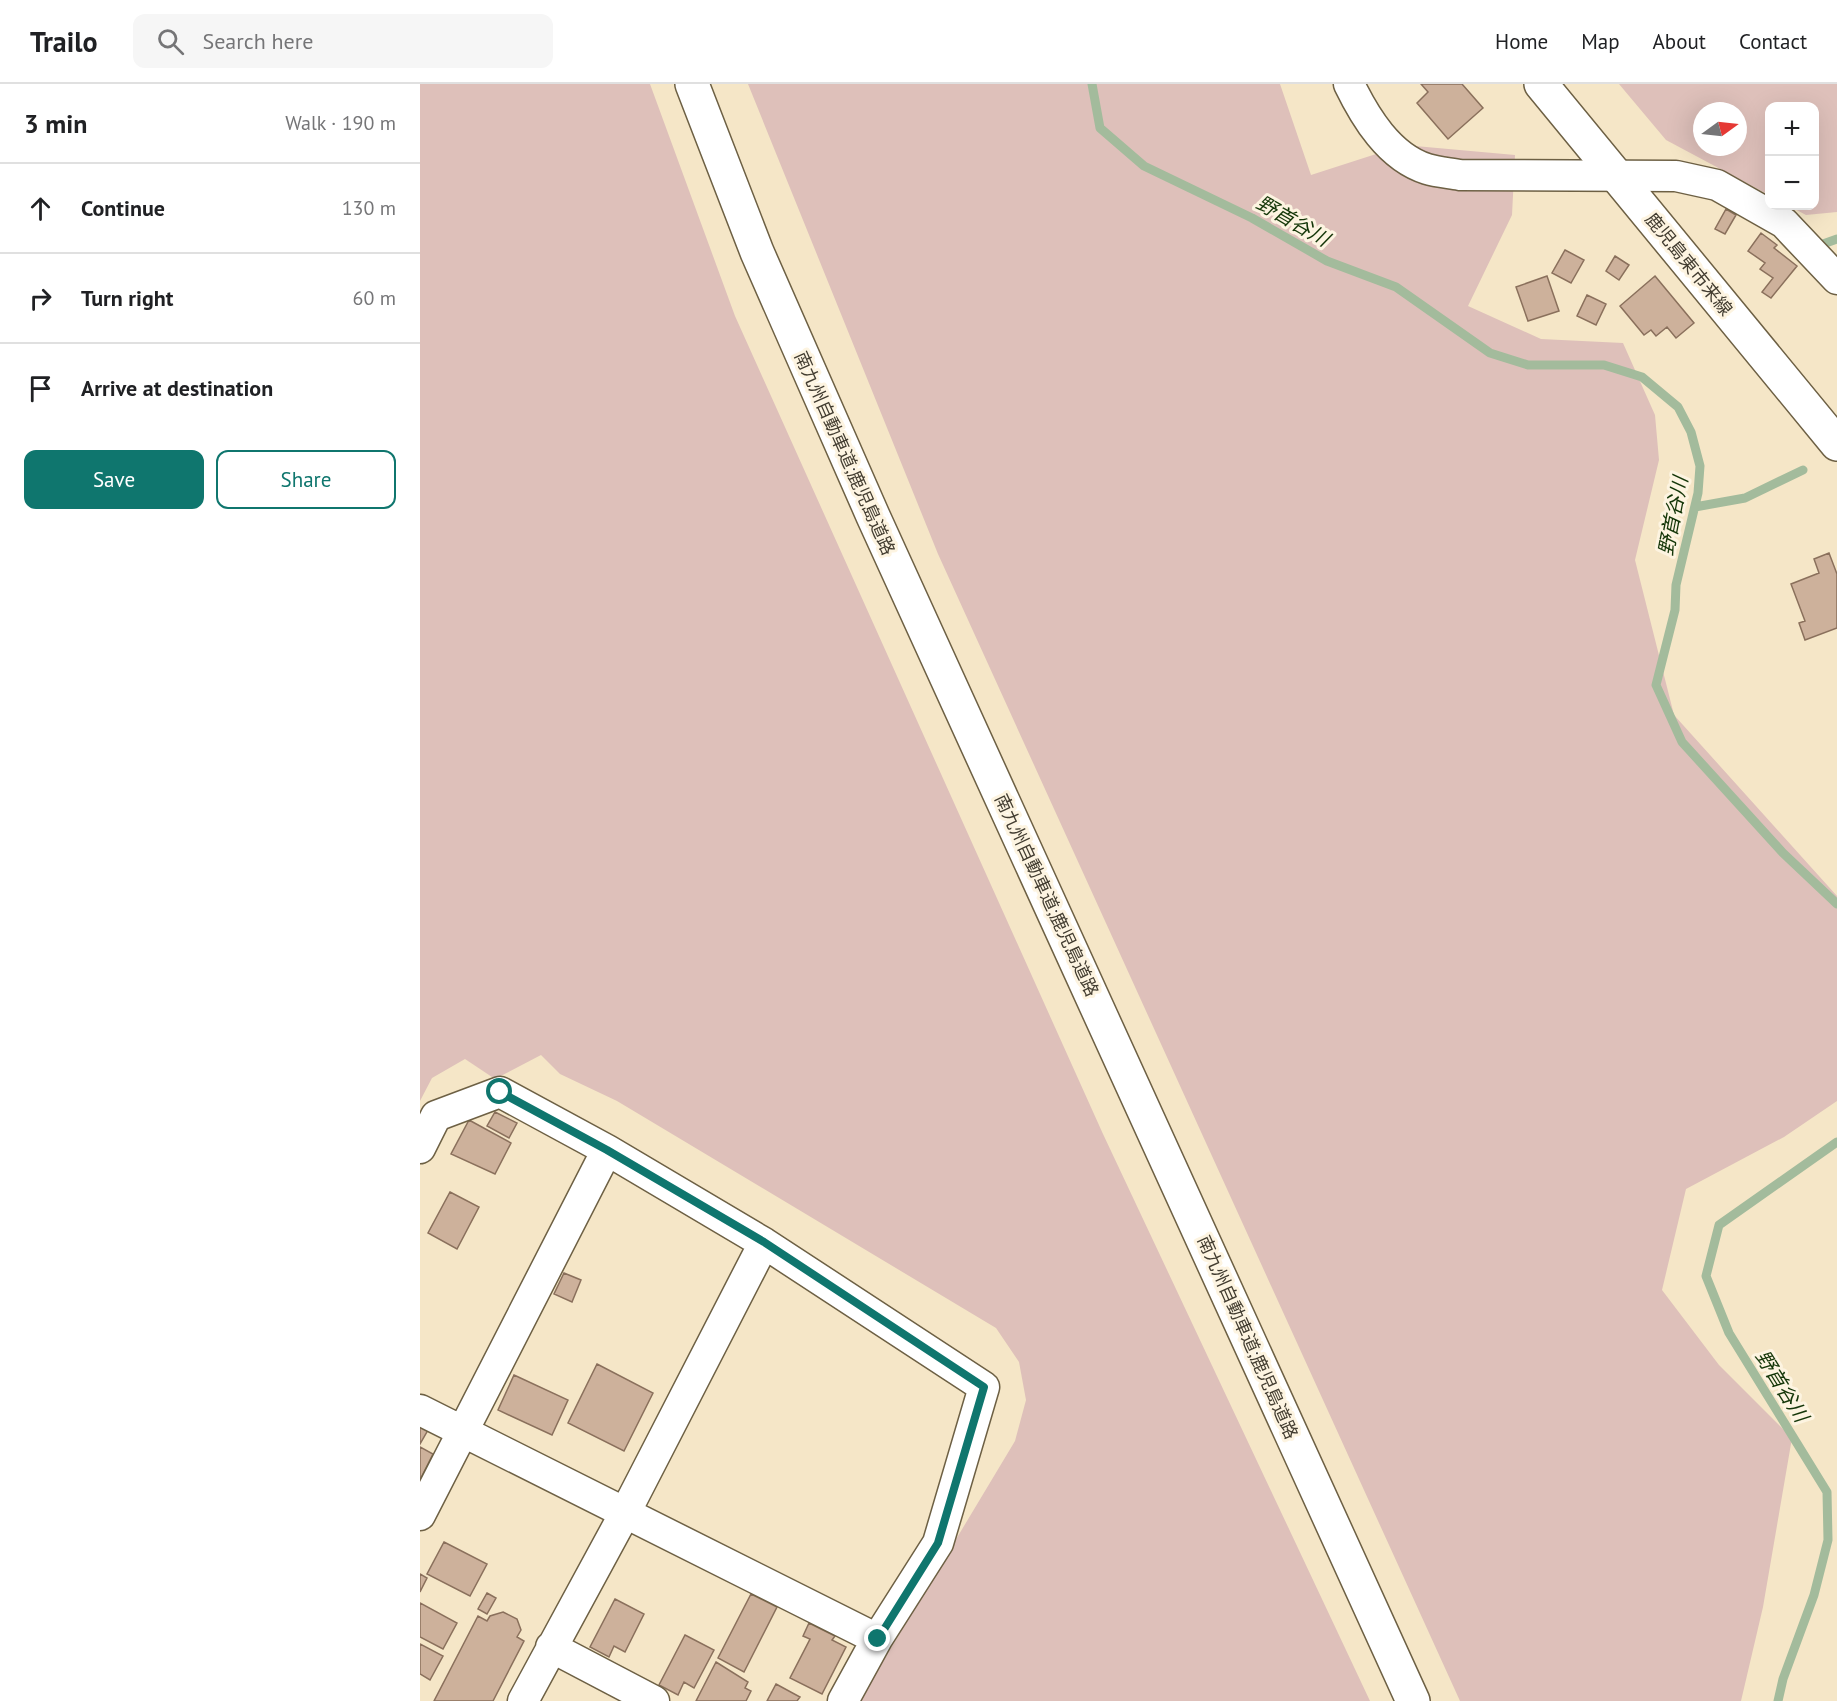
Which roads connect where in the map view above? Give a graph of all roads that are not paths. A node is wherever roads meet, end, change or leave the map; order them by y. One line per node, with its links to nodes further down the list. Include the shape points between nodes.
1 (692, 84): 19 (main road, 南九州自動車道;鹿児島道路, via 757,252 873,516)
2 (1349, 84): 4 (street, via 1365,118 1394,149 1425,169 1460,175)
3 (1541, 84): 4 (main road, 鹿児島東市来線)
4 (1615, 174): 5 (street, via 1677,176 1717,185 1784,223); 6 (main road, 鹿児島東市来線)
5 (1837, 279)
6 (1837, 444)
7 (420, 1148): 8 (street, via 436,1116 500,1092)
8 (607, 1150): 9 (street); 11 (street)
9 (764, 1242): 12 (street); 14 (street, via 984,1387 938,1543)
10 (420, 1410): 11 (street)
11 (463, 1432): 12 (street); 13 (street)
12 (625, 1513): 14 (street); 15 (street)
13 (420, 1515)
14 (878, 1639): 18 (street)
15 (551, 1647): 16 (street); 17 (street)
16 (524, 1701)
17 (654, 1701)
18 (843, 1701)
19 (1413, 1701)

